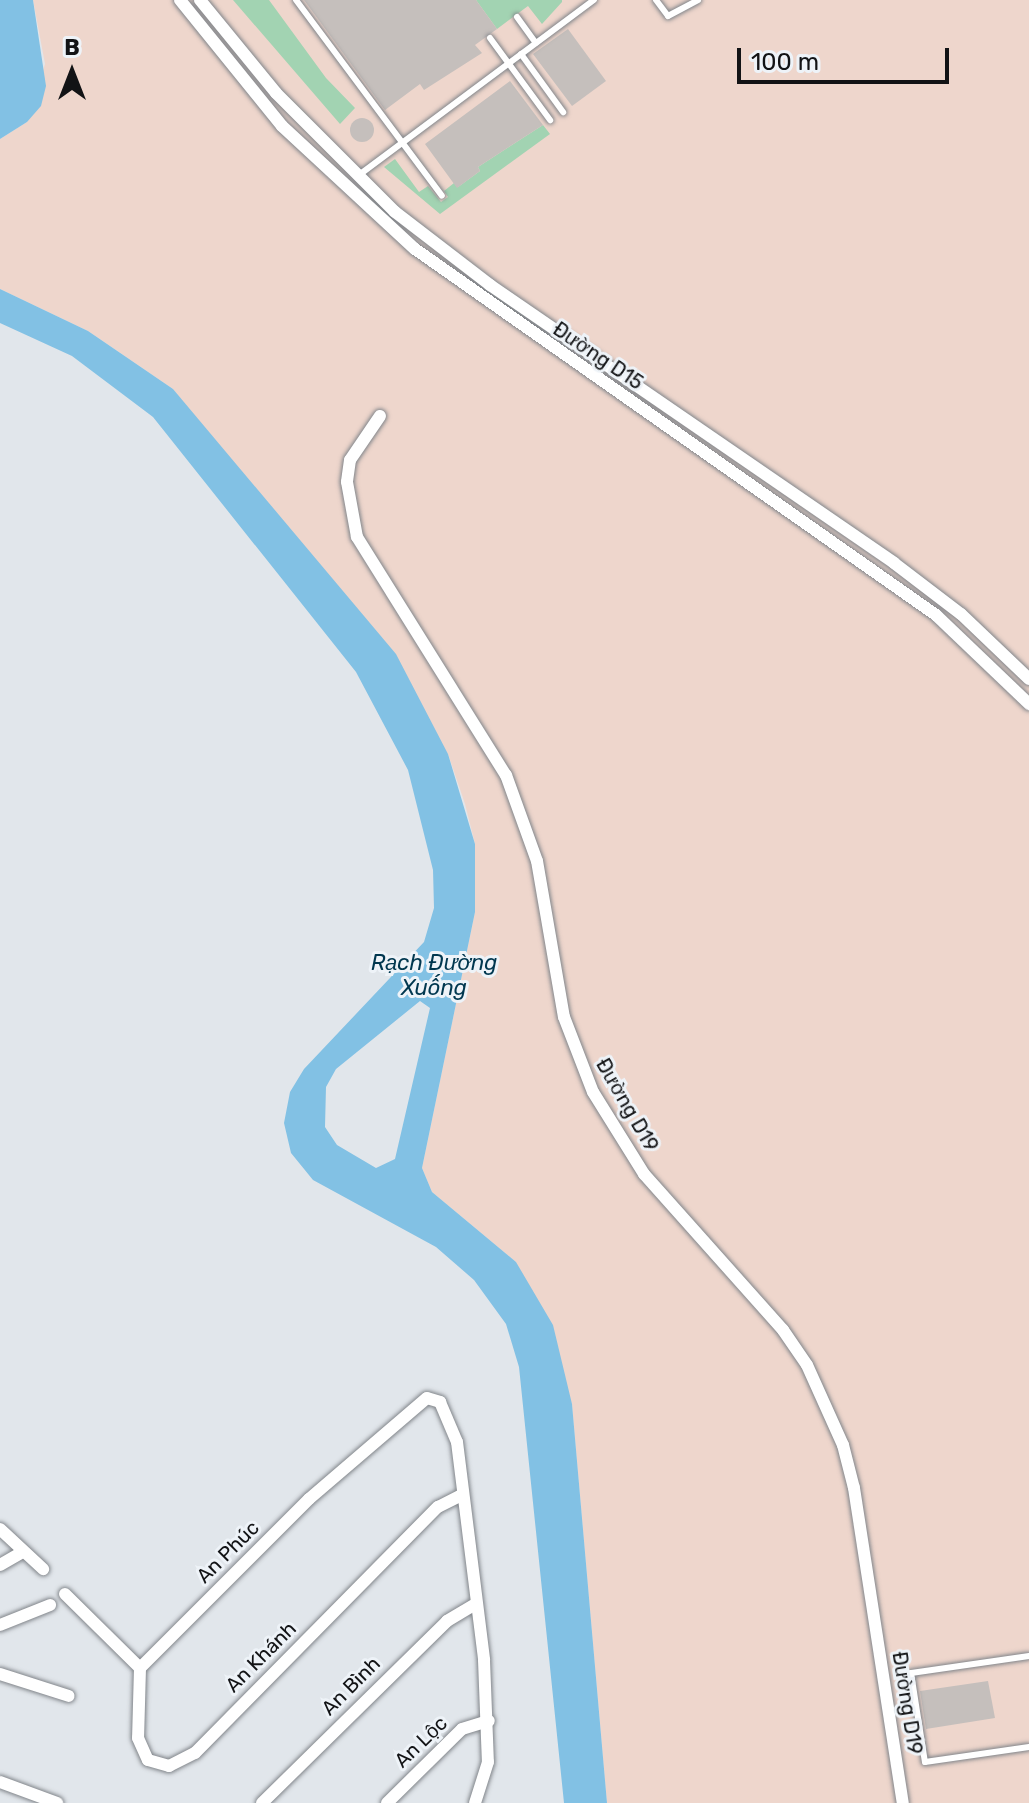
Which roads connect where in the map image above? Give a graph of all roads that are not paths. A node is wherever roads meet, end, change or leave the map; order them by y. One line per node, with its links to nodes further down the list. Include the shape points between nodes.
1 (180, 0): 21 (street, Đường D15, via 282,126 405,240 505,316 936,615)
2 (200, 0): 17 (street, Đường D15, via 276,93)
3 (296, 0): 16 (lane)
4 (579, 0): 8 (lane)
5 (594, 0): 8 (lane)
6 (656, 0): 7 (lane, via 668,16)
7 (698, 0)
8 (585, 7): 11 (lane)
9 (517, 17): 11 (lane)
10 (490, 38): 13 (lane)
11 (536, 43): 12 (lane)
12 (521, 54): 13 (lane); 14 (lane)
13 (509, 63): 15 (lane); 16 (lane)
14 (563, 112)
15 (550, 120)
16 (402, 142): 17 (lane); 18 (lane)
17 (356, 177): 20 (street, Đường D15, via 490,285 894,563 961,614)
18 (442, 196)
19 (380, 416): 42 (street, Đường D19, via 350,460 347,482 357,537 506,775 537,861 564,1017 593,1092 644,1174 783,1330 807,1365 843,1445)
20 (1029, 679)
21 (1029, 704)
22 (463, 1494): 29 (street); 32 (street, An Phúc, via 457,1442 440,1402 427,1398 309,1499); 32 (street, An Khánh, via 438,1507 195,1753 169,1766 148,1760 138,1738)
23 (0, 1529): 24 (street)
24 (21, 1553): 25 (street); 26 (street)
25 (0, 1565)
26 (43, 1569)
27 (65, 1594): 32 (street)
28 (50, 1605): 30 (street)
29 (474, 1605): 35 (street); 39 (street, An Bình, via 447,1621)
30 (0, 1625)
31 (1029, 1656): 36 (lane, via 911,1673 925,1762)
32 (140, 1668)
33 (0, 1674): 34 (street)
34 (69, 1696)
35 (489, 1721): 40 (street, An Lộc, via 462,1729); 41 (street, via 488,1762)
36 (1029, 1747)
37 (0, 1782): 38 (street)
38 (57, 1803)
39 (262, 1803)
40 (387, 1803)
41 (475, 1803)
42 (903, 1803)

